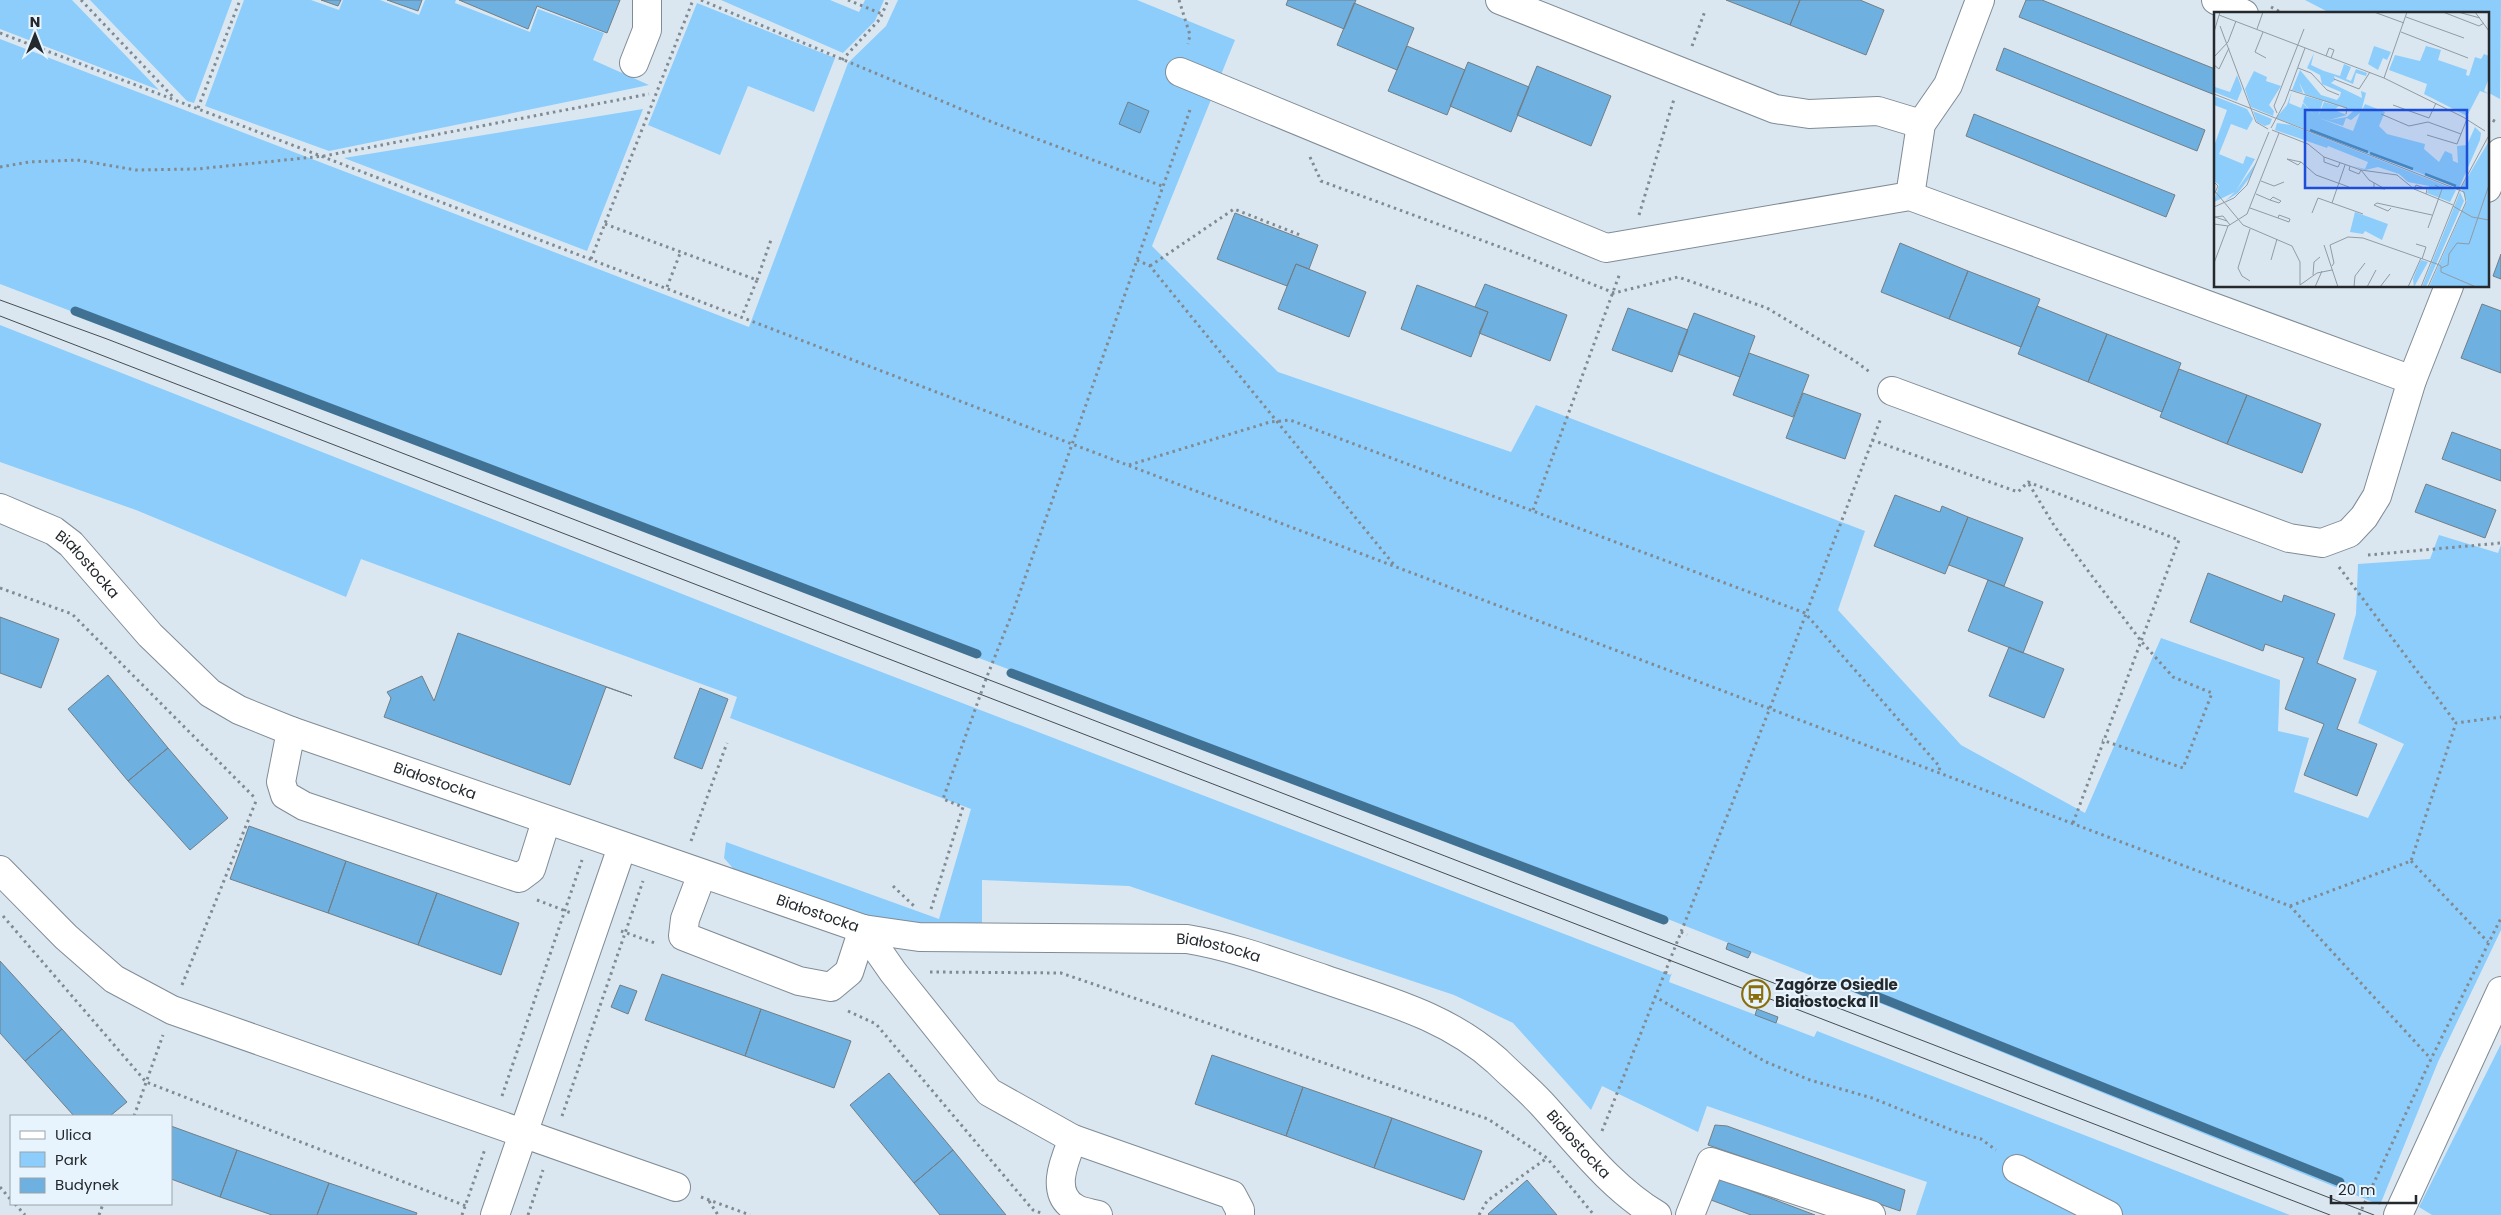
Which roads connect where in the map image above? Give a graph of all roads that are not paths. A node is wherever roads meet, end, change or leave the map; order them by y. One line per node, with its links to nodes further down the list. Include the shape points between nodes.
1 (647, 0): 6 (street, via 647,30)
2 (1500, 0): 8 (street, via 1775,109 1809,114 1878,111)
3 (1980, 0): 8 (street, via 1948,85)
4 (2216, 0): 5 (street)
5 (2240, 12)
6 (634, 63)
7 (1190, 76): 13 (street, via 1606,248)
8 (1921, 124): 13 (street)
9 (2488, 138): 10 (street)
10 (2501, 145)
11 (2501, 152): 12 (street)
12 (2488, 185)
13 (1910, 196): 15 (street)
14 (2448, 288): 15 (street)
15 (2412, 380): 16 (street, via 2377,496 2364,518 2349,533 2322,543 2289,538)
16 (1892, 391)
17 (0, 508): 18 (street, Białostocka, via 54,531 71,544 150,635 210,693 239,710)
18 (291, 732): 19 (street, Białostocka); 19 (street, via 281,782 285,795 304,806 519,878 531,869)
19 (546, 821): 20 (street, Białostocka)
20 (622, 847): 22 (street, Białostocka); 25 (street)
21 (0, 870): 25 (street, via 114,980 172,1010)
22 (692, 870): 23 (street, Białostocka); 23 (street, via 683,936 799,981 830,986 849,972)
23 (863, 929): 26 (street, via 893,972 989,1092); 32 (street, Białostocka, via 919,937 1187,939 1225,946 1420,1012 1463,1034 1539,1101 1623,1190)
24 (2501, 991): 36 (street)
25 (522, 1132): 28 (street); 29 (street)
26 (1073, 1139): 30 (street, via 1061,1169 1062,1192 1074,1208); 31 (street, via 1232,1195)
27 (2017, 1169): 35 (street)
28 (676, 1187)
29 (495, 1215)
30 (1098, 1215)
31 (1240, 1215)
32 (1657, 1215)
33 (1690, 1215): 34 (street, via 1712,1162)
34 (1871, 1215)
35 (2108, 1215)
36 (2398, 1215)

